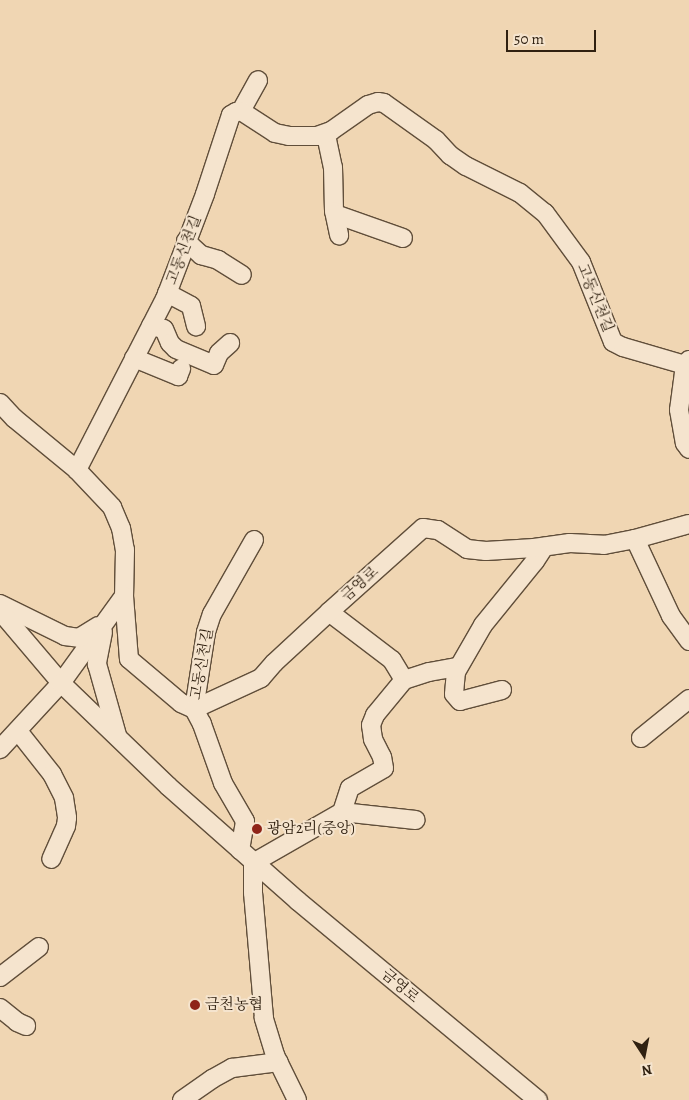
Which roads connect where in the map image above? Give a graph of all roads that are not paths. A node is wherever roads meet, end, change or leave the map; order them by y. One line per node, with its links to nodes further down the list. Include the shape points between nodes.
1 (258, 80): 2 (street)
2 (241, 111): 3 (street, via 275,133 289,136); 7 (street, 고동신천길, via 230,115 215,169)
3 (326, 134): 4 (street, via 333,167); 14 (street, 고동신천길, via 368,105 384,103 466,166 520,193 545,213 581,262 613,342)
4 (335, 214): 5 (street); 6 (street)
5 (339, 235)
6 (403, 238)
7 (186, 241): 8 (street, via 201,255 218,260); 9 (street, 고동신천길)
8 (242, 275)
9 (167, 294): 10 (street, 고동신천길); 11 (street, via 197,304)
10 (151, 326): 12 (street, via 164,329 170,344 176,349 214,365 219,353); 13 (street, 고동신천길)
11 (196, 326)
12 (230, 343)
13 (134, 358): 15 (street, via 178,376); 18 (street, 고동신천길)
14 (687, 363): 17 (street, 고동신천길, via 679,410)
15 (181, 369)
16 (0, 402): 18 (street, via 14,418)
17 (689, 449)
18 (77, 470): 23 (street, via 112,507 121,528)
19 (689, 524): 20 (street)
20 (635, 539): 22 (street, via 604,545 570,543); 28 (street, via 672,616)
21 (254, 540): 34 (street, 고동신천길, via 212,614 206,632)
22 (544, 547): 26 (street, 금영로, via 467,549 438,530 423,528); 29 (street, via 483,625)
23 (124, 596): 27 (street); 34 (street, via 129,659 181,703)
24 (0, 604): 27 (street, via 65,636 79,638)
25 (0, 611): 31 (street, 금영로)
26 (329, 612): 30 (street, via 392,660); 34 (street, 금영로, via 262,678)
27 (106, 619): 31 (street); 36 (street, via 97,664)
28 (689, 641)
29 (458, 667): 30 (street); 32 (street, via 456,699 469,700)
30 (404, 680): 39 (street, via 375,715 371,725 372,740 384,768 350,788)
31 (61, 683): 35 (street); 36 (street, 금영로)
32 (502, 690)
33 (689, 699): 37 (street)
34 (194, 709): 41 (street, via 223,783 245,822)
35 (18, 731): 38 (street); 42 (street, via 52,774 64,798 66,826)
36 (118, 736): 41 (street, 금영로)
37 (642, 738)
38 (0, 749)
39 (342, 812): 40 (street); 43 (street)
40 (416, 820)
41 (240, 850): 43 (street, 금영로)
42 (51, 859)
43 (253, 863): 48 (street, via 261,999); 51 (street, 금영로)
44 (39, 947): 45 (street)
45 (0, 976)
46 (0, 1008): 47 (street)
47 (26, 1026)
48 (279, 1062): 49 (street, via 232,1068); 50 (street)
49 (182, 1100)
50 (297, 1100)
51 (538, 1100)

